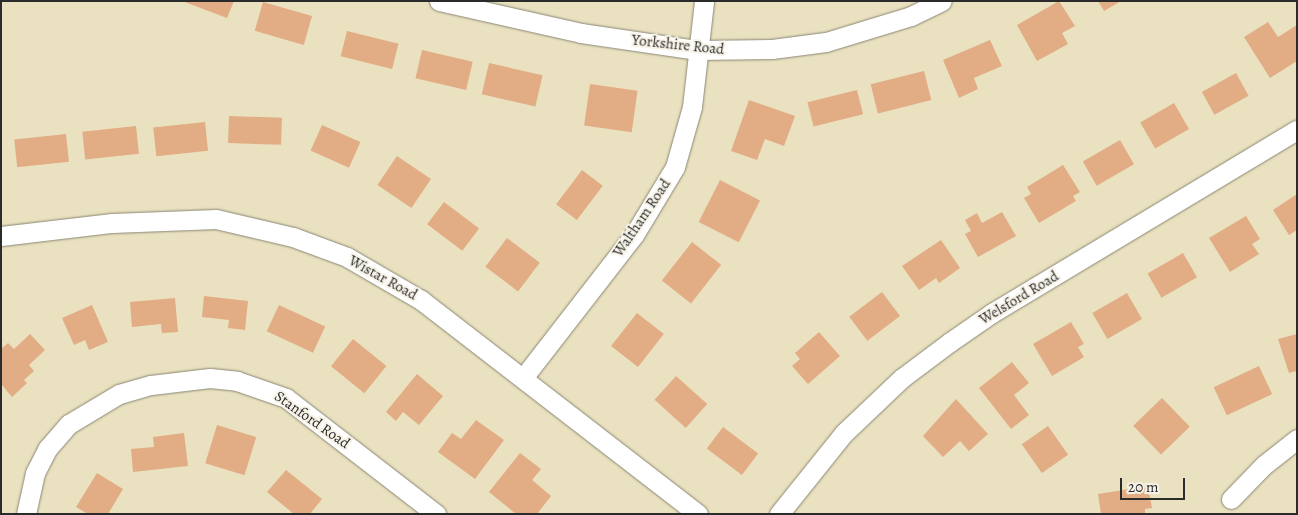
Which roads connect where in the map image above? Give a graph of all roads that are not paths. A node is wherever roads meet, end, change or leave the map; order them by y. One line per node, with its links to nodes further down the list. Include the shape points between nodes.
1 (439, 1): 4 (street, Yorkshire Road, via 581,33)
2 (704, 1): 4 (street, Waltham Road)
3 (942, 1): 4 (street, Yorkshire Road, via 902,20 826,42 772,48)
4 (698, 50): 7 (street, Waltham Road, via 692,107 684,143 671,176 634,235)
5 (1297, 130): 13 (street, Welsford Road, via 992,312 950,342 902,378 844,433)
6 (1, 236): 7 (street, Wistar Road, via 176,218 216,219 293,237 373,270 421,300)
7 (523, 378): 12 (street, Wistar Road)
8 (1297, 439): 9 (street, via 1264,465)
9 (1231, 499)
10 (26, 514): 11 (street, Stanford Road, via 35,473 48,448 69,424 119,394 151,385 210,378 237,381 286,398)
11 (436, 514)
12 (698, 514)
13 (779, 514)

